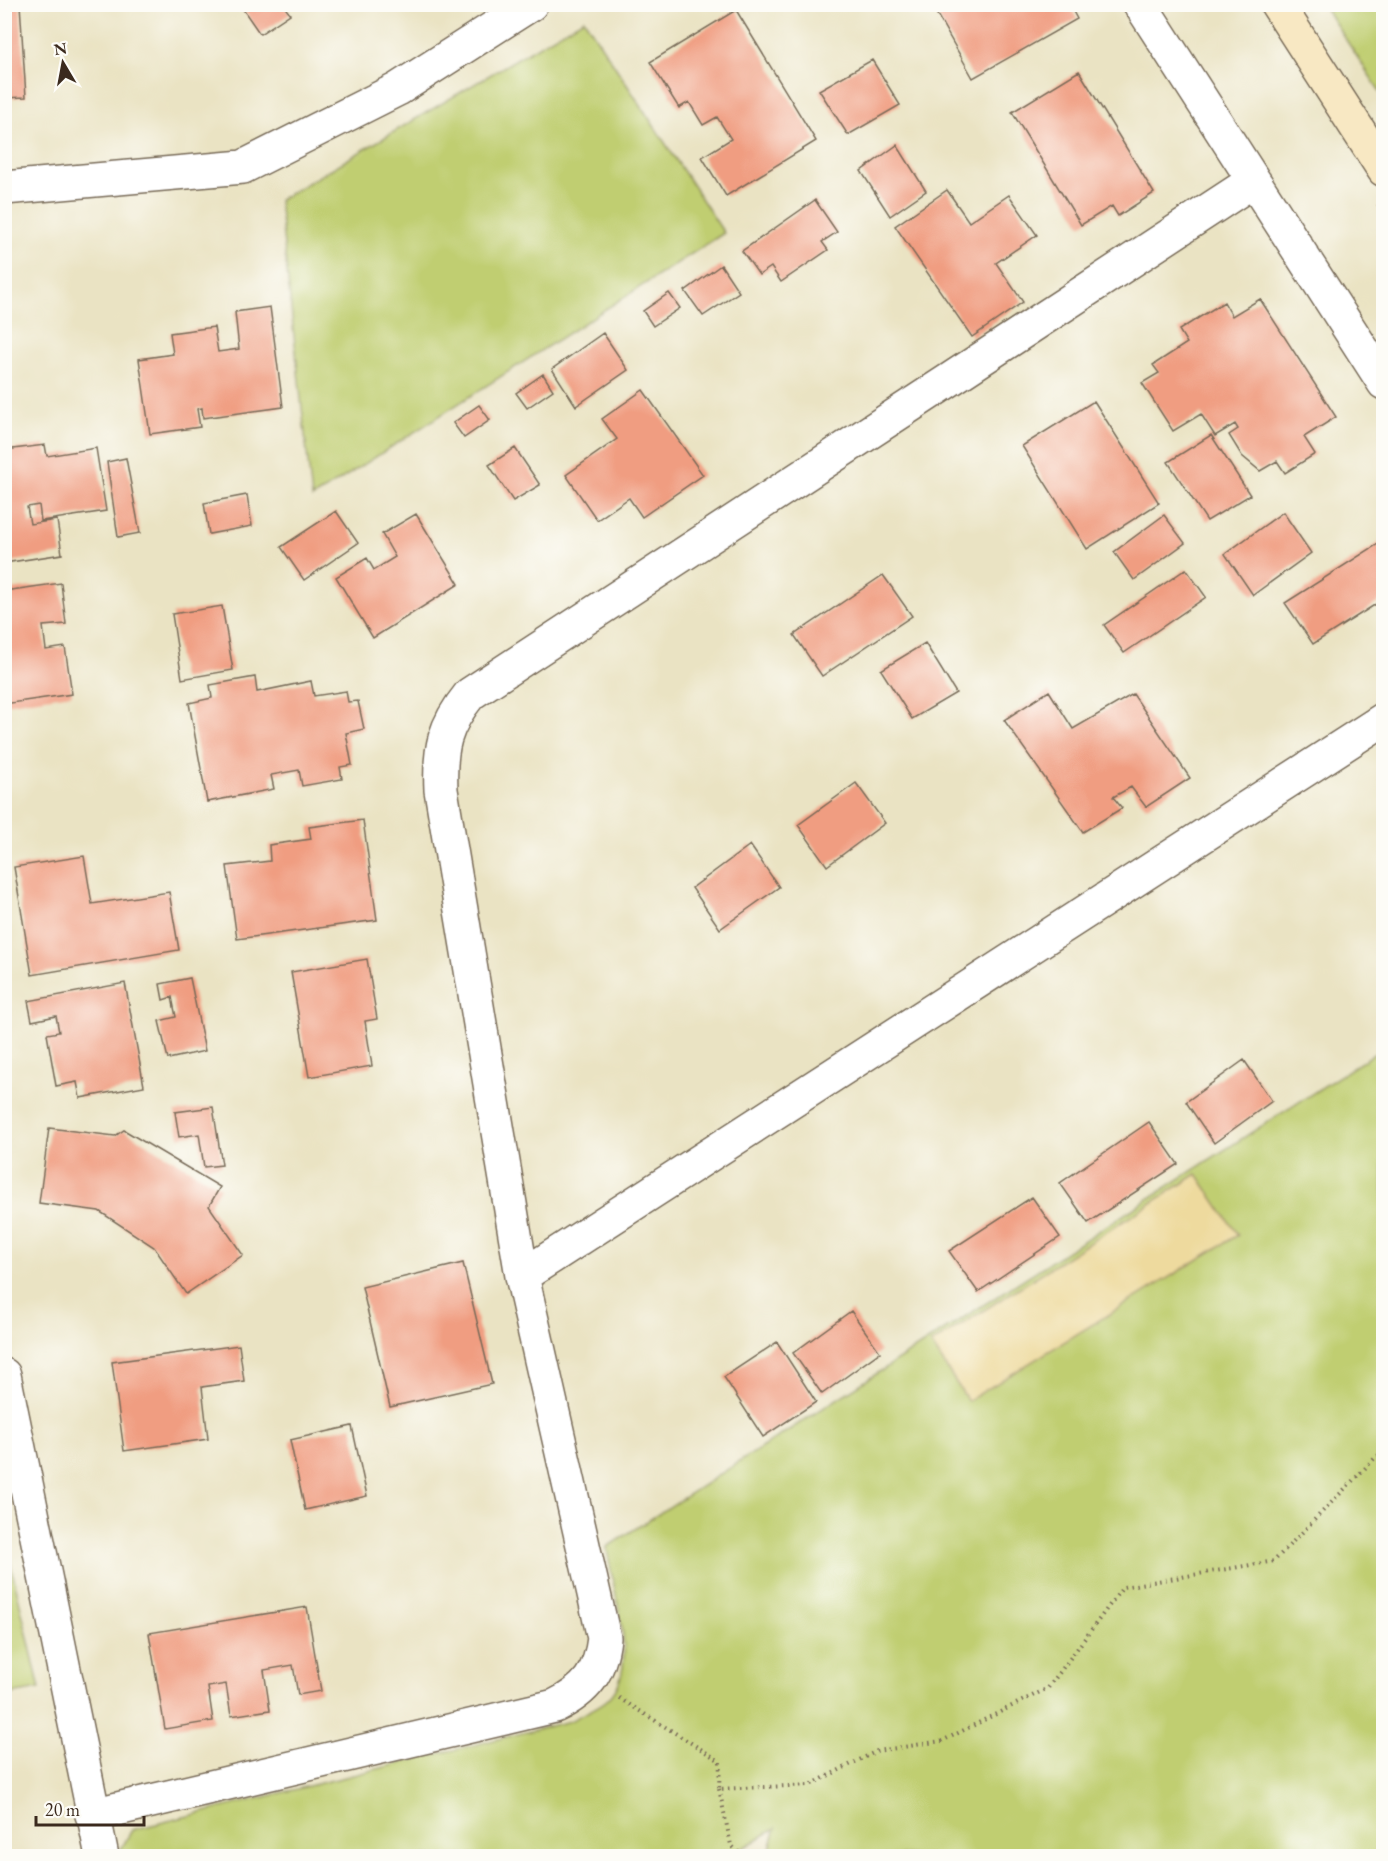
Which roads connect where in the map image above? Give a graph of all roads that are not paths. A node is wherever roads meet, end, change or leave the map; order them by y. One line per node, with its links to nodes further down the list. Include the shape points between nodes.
1 (531, 4): 6 (street, via 398,89 243,167)
2 (1140, 4): 5 (street)
3 (1277, 4): 4 (main road)
4 (1383, 170)
5 (1253, 181): 7 (street); 9 (street, via 470,694 454,714 444,737 441,790)
6 (4, 188)
7 (1383, 383)
8 (1383, 719): 9 (street)
9 (522, 1276): 11 (street, via 604,1638 601,1660 590,1680 574,1696 555,1706)
10 (4, 1375): 11 (street)
11 (92, 1815): 12 (street)
12 (102, 1857)

